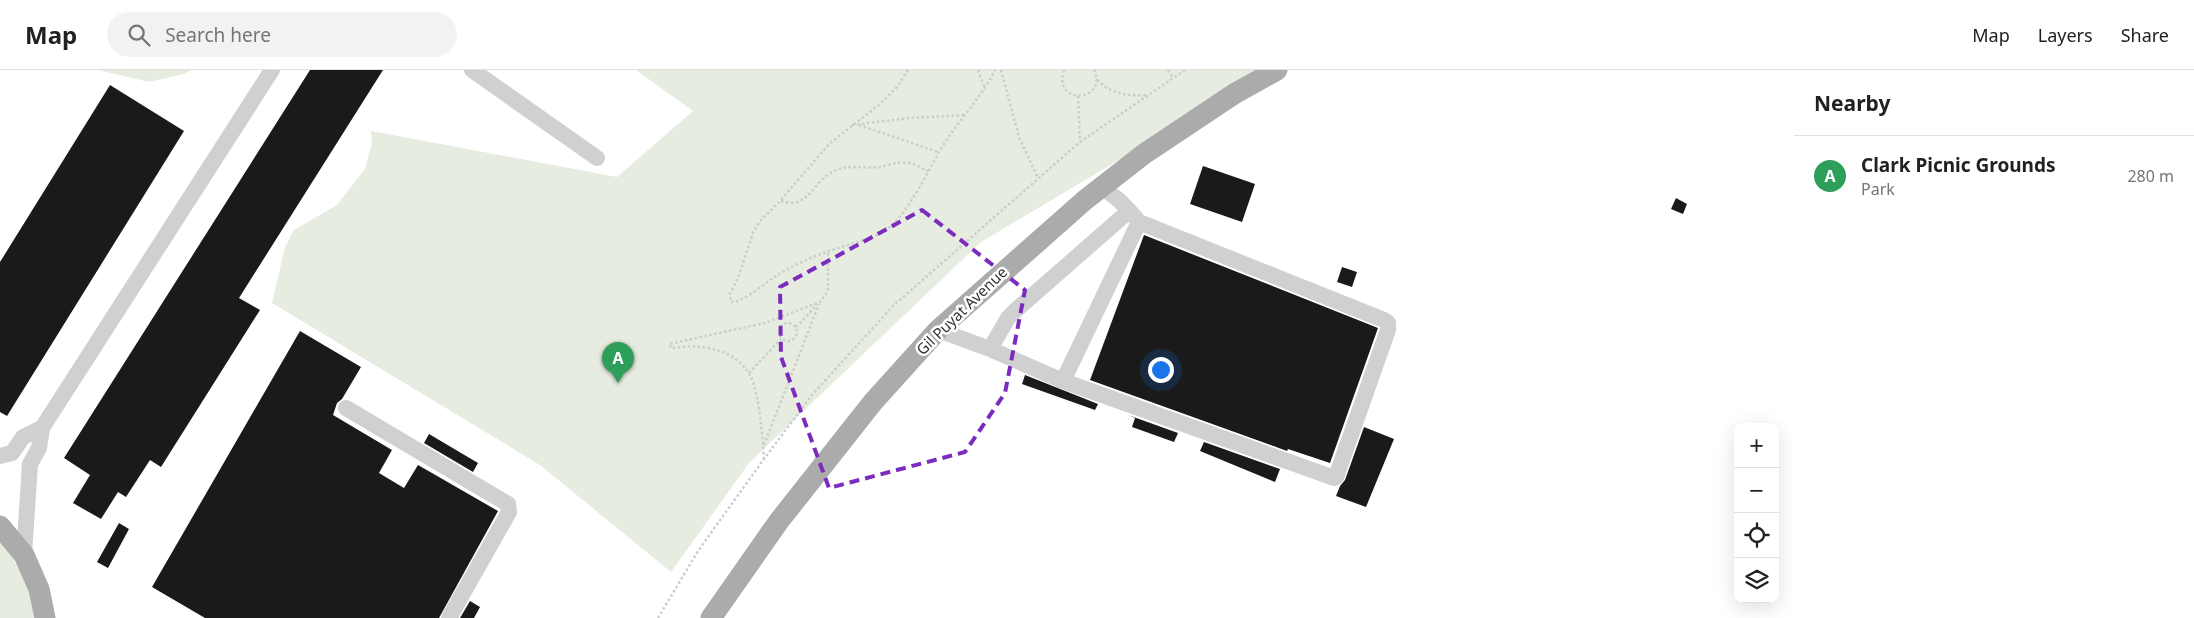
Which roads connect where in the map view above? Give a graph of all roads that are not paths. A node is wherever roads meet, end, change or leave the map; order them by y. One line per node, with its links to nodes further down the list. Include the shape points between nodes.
1 (272, 70): 11 (lane)
2 (472, 70): 4 (lane)
3 (1277, 70): 5 (main road, Gil Puyat Avenue, via 1152,148)
4 (597, 158)
5 (1102, 186): 6 (lane); 7 (main road, Gil Puyat Avenue)
6 (1134, 217): 8 (lane, via 1016,310); 9 (lane); 9 (lane, via 1388,323 1336,477)
7 (938, 330): 8 (lane); 18 (main road, Gil Puyat Avenue, via 874,402 797,499)
8 (990, 349): 9 (lane)
9 (1063, 381)
10 (346, 408): 17 (lane, via 508,504 509,512)
11 (42, 428): 12 (lane, via 23,437); 13 (lane, via 39,448)
12 (6, 454): 13 (lane)
13 (30, 464): 15 (lane)
14 (0, 526): 15 (main road)
15 (24, 555): 16 (main road, via 39,588)
16 (45, 618)
17 (449, 618)
18 (711, 618)

